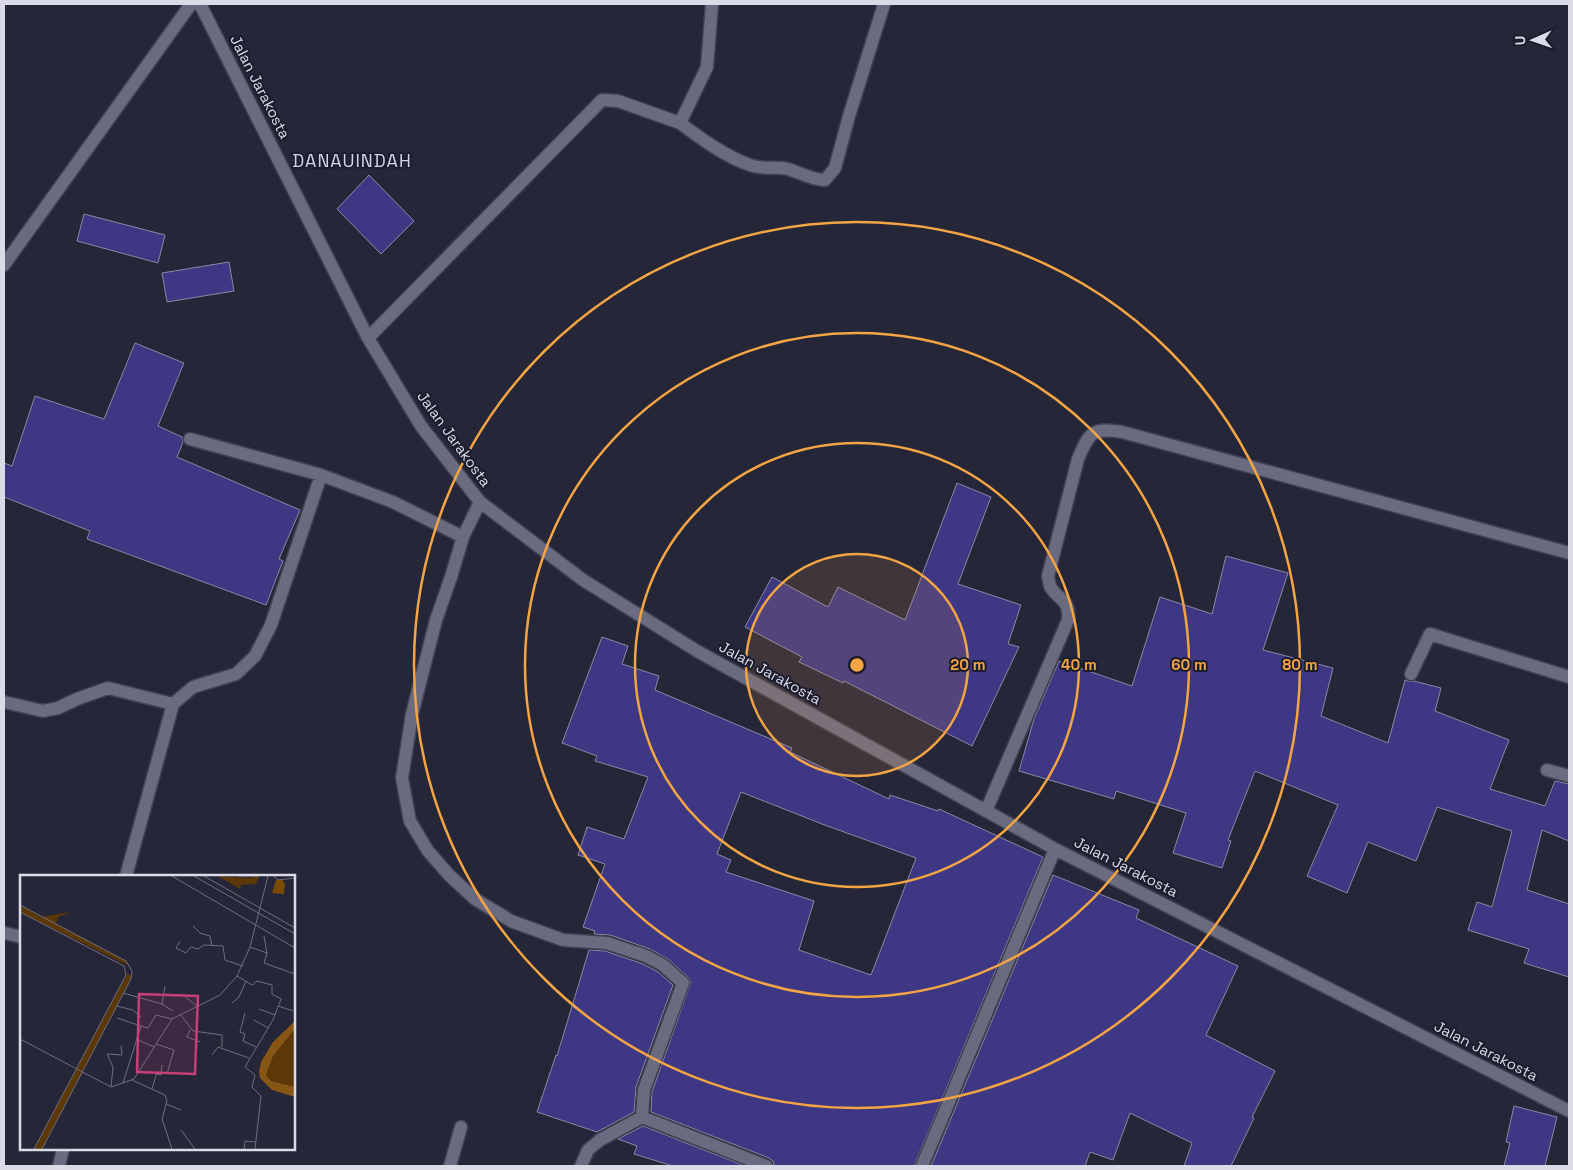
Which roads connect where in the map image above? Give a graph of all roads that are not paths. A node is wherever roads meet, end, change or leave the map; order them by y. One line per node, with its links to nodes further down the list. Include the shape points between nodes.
1 (191, 4): 6 (street)
2 (200, 4): 7 (street, Jalan Jarakosta)
3 (712, 4): 5 (street, via 707,67)
4 (884, 4): 5 (street, via 835,168 825,180 788,169 750,165 700,138)
5 (680, 123): 7 (street, via 618,100 602,100)
6 (4, 265)
7 (368, 338): 10 (street, Jalan Jarakosta, via 421,426)
8 (190, 439): 9 (street)
9 (321, 475): 11 (street, via 393,502); 16 (street, via 271,625 255,656 236,674 193,687)
10 (480, 502): 11 (street); 19 (street, Jalan Jarakosta, via 583,580 697,651)
11 (463, 536): 25 (street, via 436,620 412,714 402,778 410,821 449,875 475,899 511,921 563,940 607,943 646,956 663,965 683,983 644,1090)
12 (1569, 553): 19 (street, via 1122,432 1106,430 1093,433 1078,459 1048,576 1050,587 1067,605 1068,620)
13 (1411, 674): 14 (street, via 1430,634)
14 (1569, 678)
15 (4, 702): 16 (street, via 43,711 108,688)
16 (173, 704): 21 (street)
17 (1547, 770): 18 (street)
18 (1569, 776)
19 (986, 811): 20 (street, Jalan Jarakosta)
20 (1055, 849): 24 (street, Jalan Jarakosta); 32 (street)
21 (126, 875)
22 (5, 933): 23 (street)
23 (20, 937)
24 (1569, 1112)
25 (642, 1117): 30 (street, via 600,1140 588,1150); 31 (street)
26 (461, 1127): 29 (street)
27 (63, 1150): 28 (street)
28 (59, 1166)
29 (450, 1166)
30 (581, 1166)
31 (766, 1166)
32 (922, 1166)

